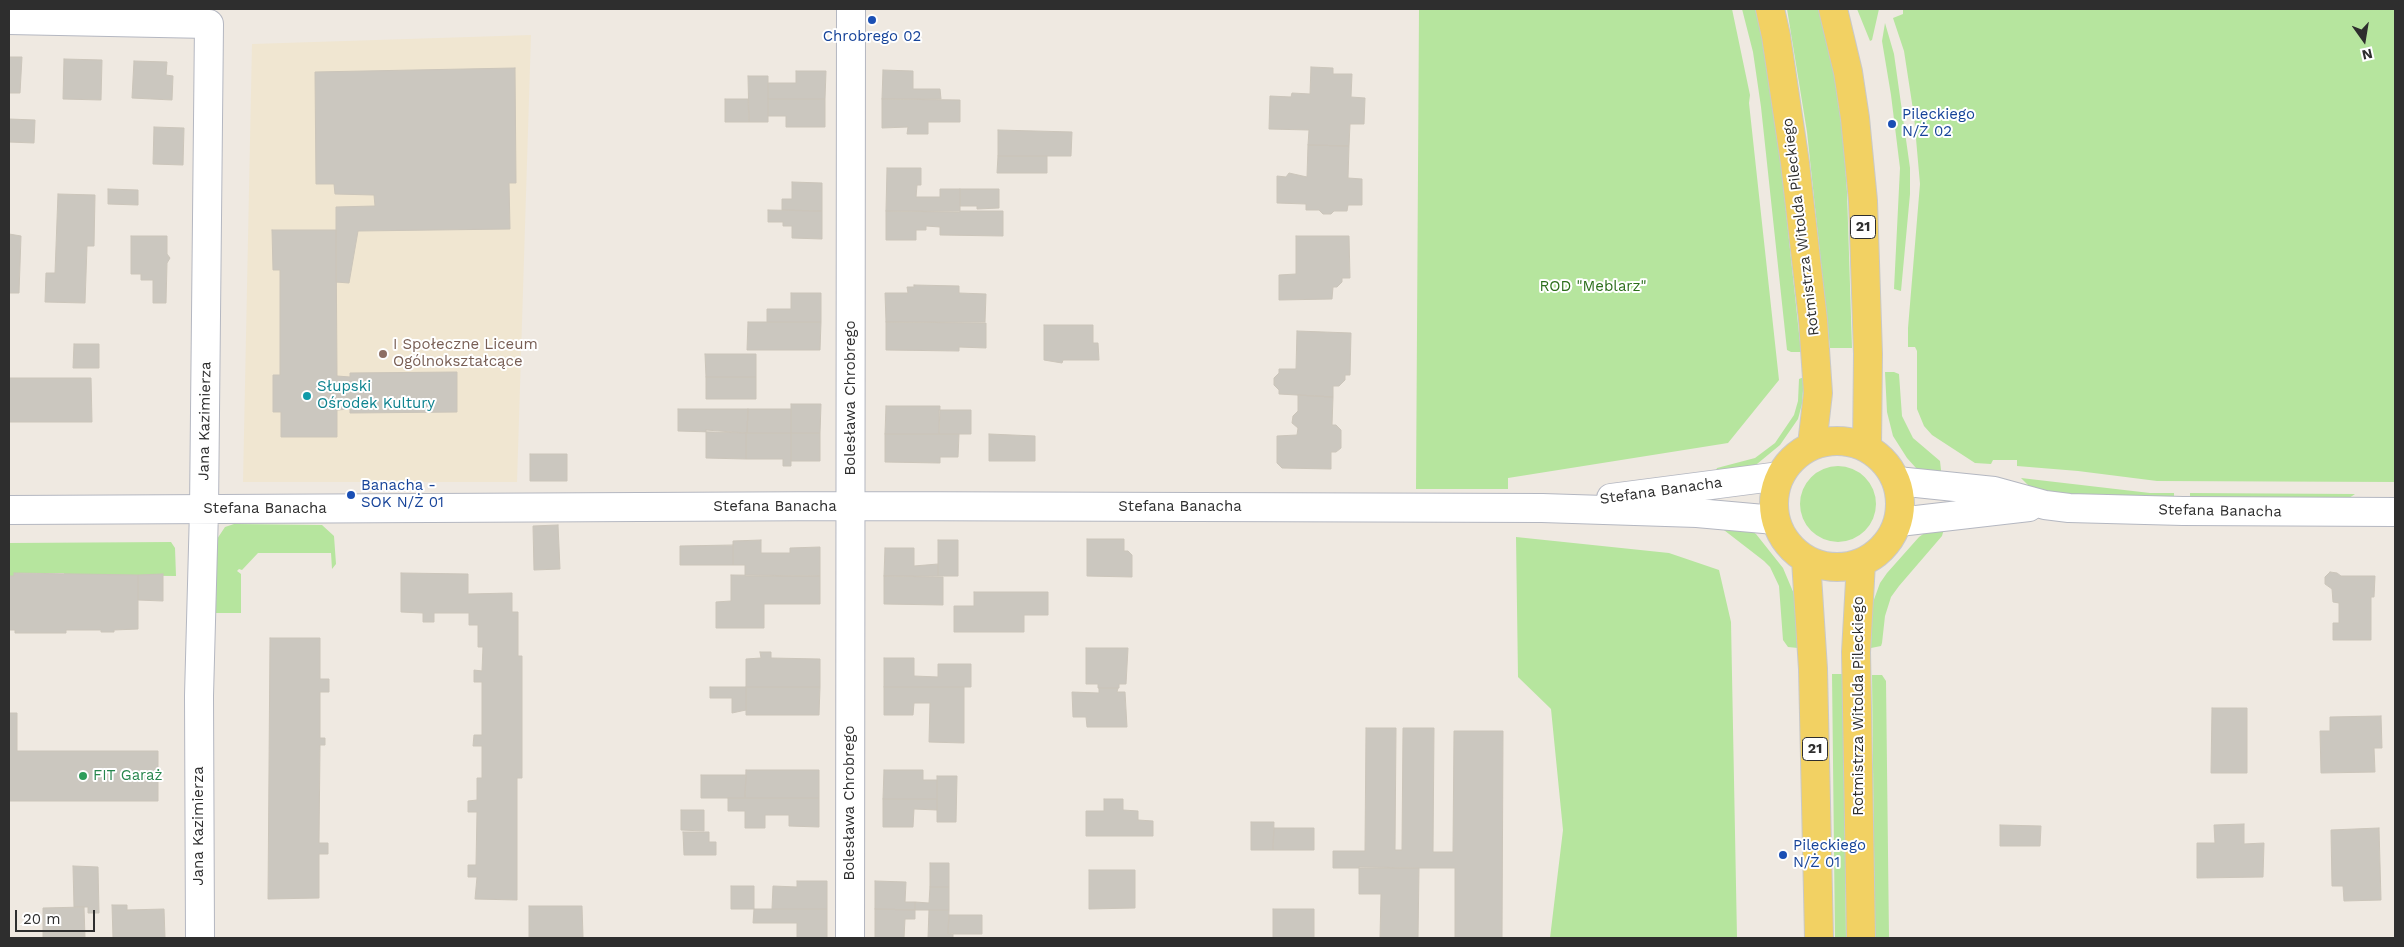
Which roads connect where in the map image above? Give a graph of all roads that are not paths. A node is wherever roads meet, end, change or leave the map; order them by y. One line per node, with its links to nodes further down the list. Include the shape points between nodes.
1 (851, 9): 10 (street, Bolesława Chrobrego)
2 (1770, 9): 5 (main road, Rotmistrza Witolda Pileckiego, via 1795,163 1813,320 1818,393)
3 (1834, 9): 6 (main road, 21, via 1855,118 1863,201 1868,354)
4 (9, 20): 13 (street, Jana Kazimierza, via 209,24)
5 (1812, 446): 6 (main road, via 1830,441 1850,441); 7 (main road, via 1793,458)
6 (1867, 448): 8 (main road, via 1880,456)
7 (1780, 476): 11 (street, Stefana Banacha); 15 (main road, via 1774,497)
8 (1897, 481): 9 (street, Stefana Banacha, via 1994,491); 16 (main road, via 1901,501)
9 (2046, 505): 14 (street, Stefana Banacha, via 2165,511); 16 (street, Stefana Banacha)
10 (851, 506): 11 (street, Stefana Banacha); 13 (street, Stefana Banacha); 20 (street, Bolesława Chrobrego)
11 (1542, 508): 15 (street, Stefana Banacha, via 1697,513)
12 (9, 510): 13 (street, Stefana Banacha)
13 (204, 510): 19 (street, Jana Kazimierza, via 199,696)
14 (2395, 512)
15 (1775, 520): 17 (main road, via 1786,543)
16 (1899, 522): 18 (main road, via 1891,540 1878,554)
17 (1806, 560): 18 (main road, via 1843,568); 21 (main road, 21, via 1814,669)
18 (1861, 563): 22 (main road, Rotmistrza Witolda Pileckiego, via 1856,652)
19 (200, 938)
20 (850, 938)
21 (1819, 938)
22 (1861, 938)

